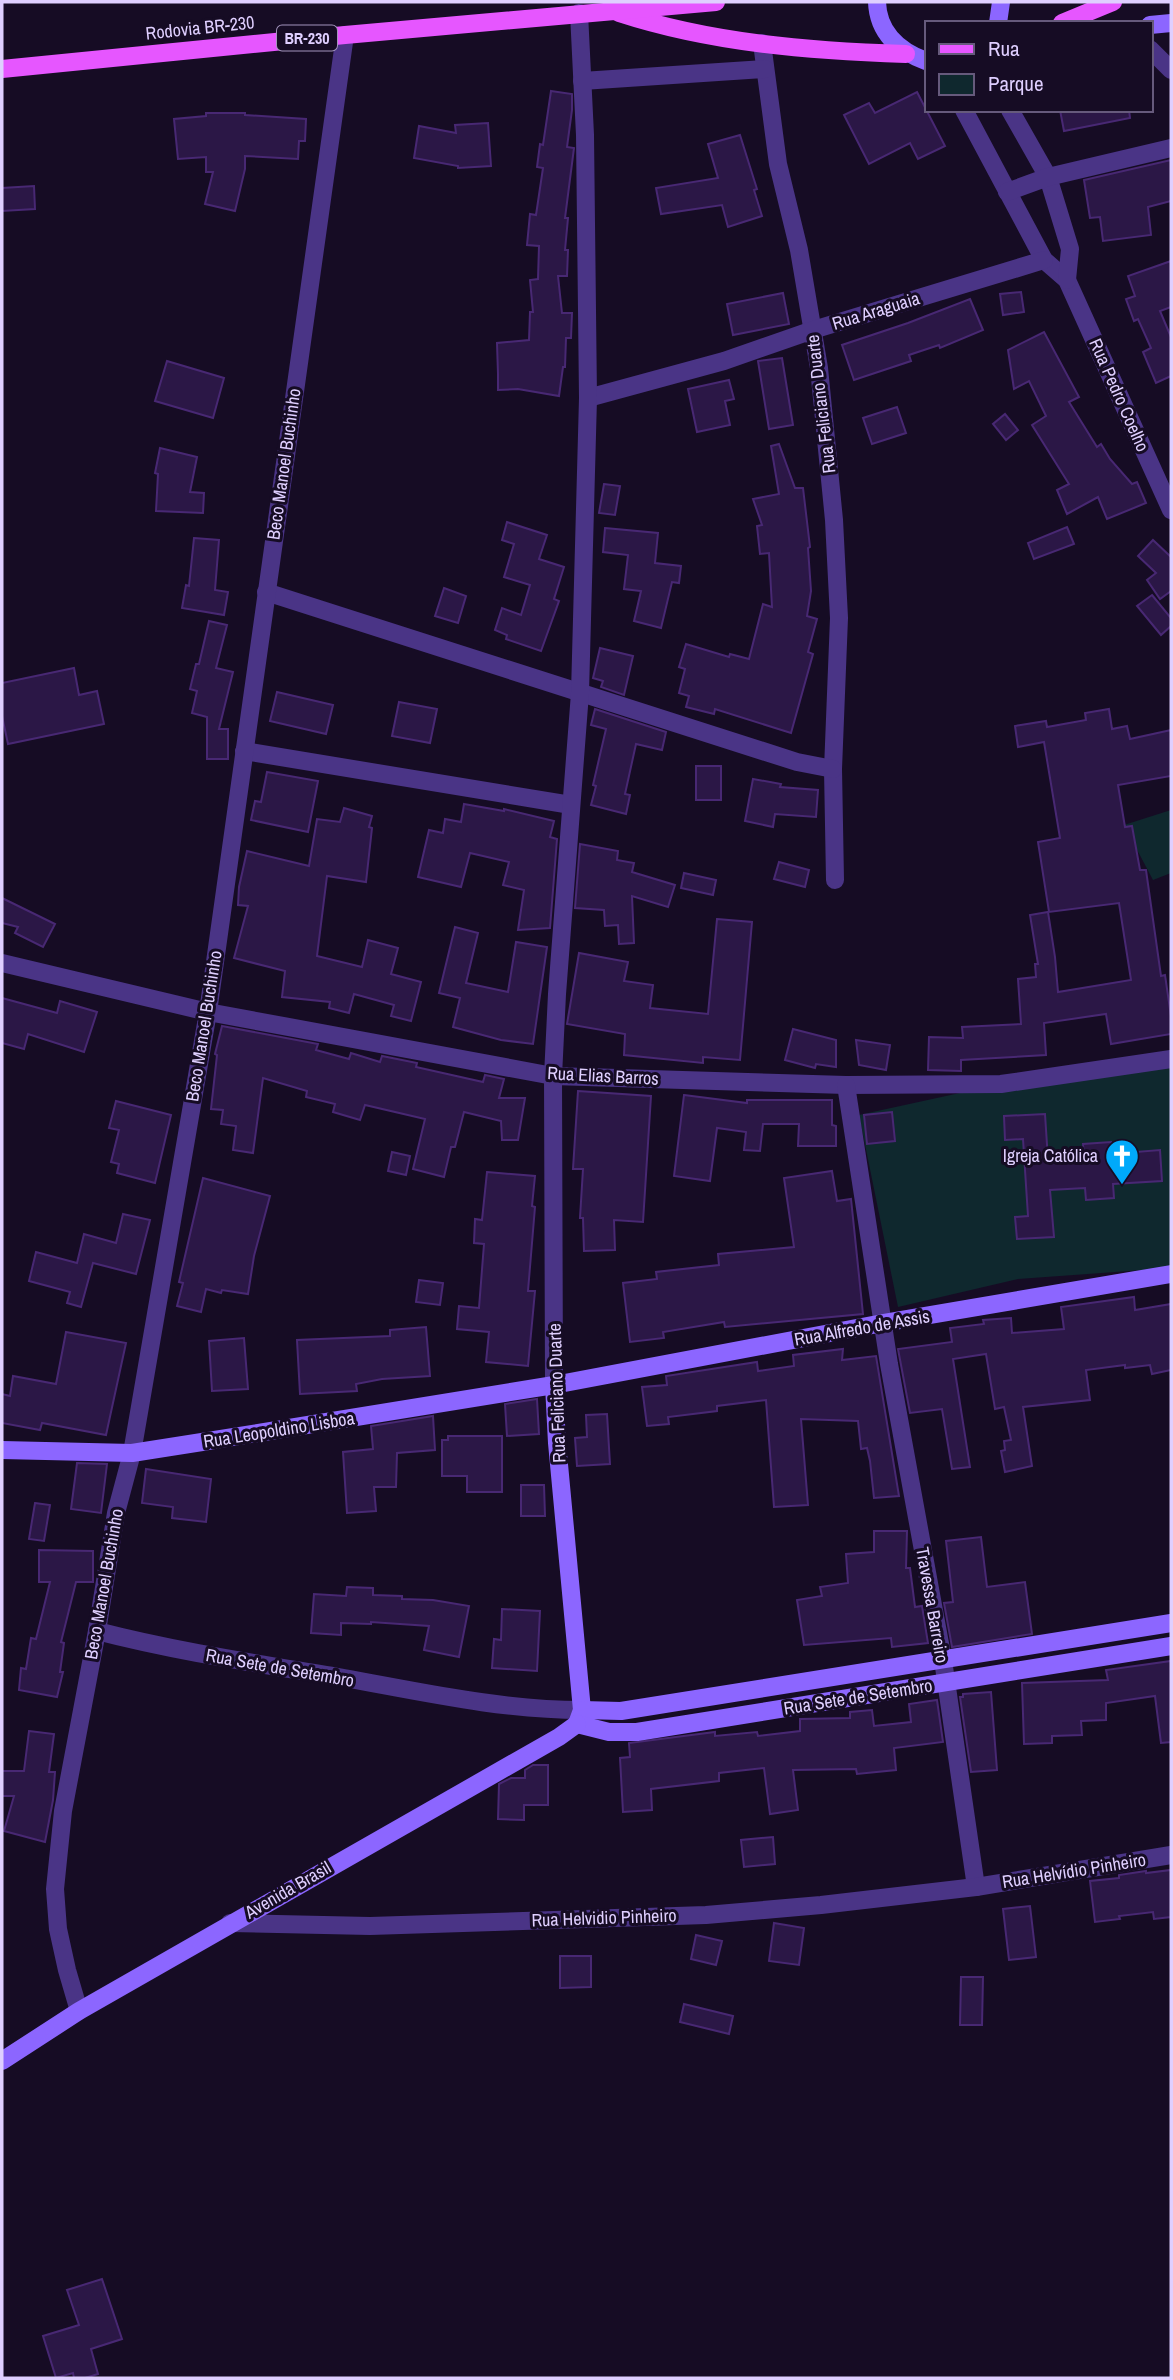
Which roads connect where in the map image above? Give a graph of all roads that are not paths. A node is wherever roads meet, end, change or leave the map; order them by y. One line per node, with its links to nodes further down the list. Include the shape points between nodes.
1 (716, 2): 5 (main road, BR-230)
2 (877, 2): 15 (street, via 888,37)
3 (1001, 2): 8 (street)
4 (1113, 2): 9 (main road)
5 (674, 3): 6 (main road, BR-230)
6 (612, 11): 7 (main road, Rodovia BR-230 / BR-230); 13 (main road, via 679,31)
7 (579, 13): 12 (main road, Rodovia BR-230 / BR-230); 20 (street)
8 (998, 21)
9 (1067, 21)
10 (1171, 23): 11 (street)
11 (1152, 25)
12 (345, 34): 17 (main road, Rodovia BR-230 / BR-230); 31 (street, Beco Manoel Buchinho)
13 (762, 43): 15 (main road); 18 (street, Rua Feliciano Duarte)
14 (1152, 51): 19 (street)
15 (906, 54): 16 (street)
16 (925, 61)
17 (2, 69)
18 (765, 69): 20 (street); 28 (street, Rua Feliciano Duarte, via 778,164)
19 (1171, 70)
20 (582, 81): 29 (street)
21 (965, 112): 25 (street, Rua Pedro Coelho)
22 (1011, 112): 24 (street, Rua Pedro Coelho)
23 (1171, 148): 24 (street)
24 (1048, 177): 25 (street); 27 (street, Rua Pedro Coelho, via 1070,249)
25 (1007, 192): 26 (street, Rua Pedro Coelho)
26 (1044, 260): 27 (street, Rua Pedro Coelho); 28 (street, Rua Araguaia)
27 (1067, 280): 30 (street, Rua Pedro Coelho)
28 (813, 330): 29 (street, Rua Araguaia, via 724,361); 34 (street, Rua Feliciano Duarte, via 831,482 839,618)
29 (588, 398): 32 (street)
30 (1171, 510)
31 (266, 592): 32 (street); 33 (street, Beco Manoel Buchinho)
32 (580, 693): 34 (street, via 797,762); 35 (street)
33 (244, 751): 35 (street); 38 (street, Beco Manoel Buchinho)
34 (833, 769): 36 (street, Rua Feliciano Duarte)
35 (571, 805): 40 (street)
36 (835, 880)
37 (2, 963): 38 (street, Rua Elias Barros)
38 (208, 1012): 40 (street, Rua Elias Barros); 46 (street, Beco Manoel Buchinho)
39 (1171, 1059): 41 (street, Rua Elias Barros, via 1001,1084)
40 (553, 1076): 41 (street, Rua Elias Barros); 44 (street, Rua Feliciano Duarte)
41 (846, 1085): 43 (street, Travessa Barreiro)
42 (1171, 1274): 43 (street, Rua Alfredo de Assis)
43 (883, 1324): 44 (street, Rua Alfredo de Assis); 50 (street, Travessa Barreiro)
44 (554, 1385): 46 (street, Rua Leopoldino Lisboa); 52 (street, Rua Feliciano Duarte)
45 (2, 1450): 46 (street, Rua Leopoldino Lisboa)
46 (132, 1453): 48 (street, Beco Manoel Buchinho, via 116,1513)
47 (1171, 1623): 50 (street, Rua Sete de Setembro)
48 (97, 1632): 52 (street, Rua Sete de Setembro, via 216,1657); 56 (street, Beco Manoel Buchinho, via 63,1811 55,1889 58,1929)
49 (1171, 1646): 51 (street, Rua Sete de Setembro)
50 (943, 1660): 51 (street, Travessa Barreiro); 52 (street, Rua Sete de Setembro)
51 (945, 1683): 52 (street, Rua Sete de Setembro, via 637,1732 610,1732); 54 (street, Travessa Barreiro)
52 (579, 1717): 55 (street, Avenida Brasil, via 559,1737)
53 (1171, 1855): 54 (street, Rua Helvídio Pinheiro)
54 (976, 1887): 55 (street, Rua Helvidio Pinheiro, via 706,1914 370,1926)
55 (230, 1923): 56 (street, Avenida Brasil)
56 (79, 2011): 57 (street, Avenida Brasil)
57 (2, 2060)

